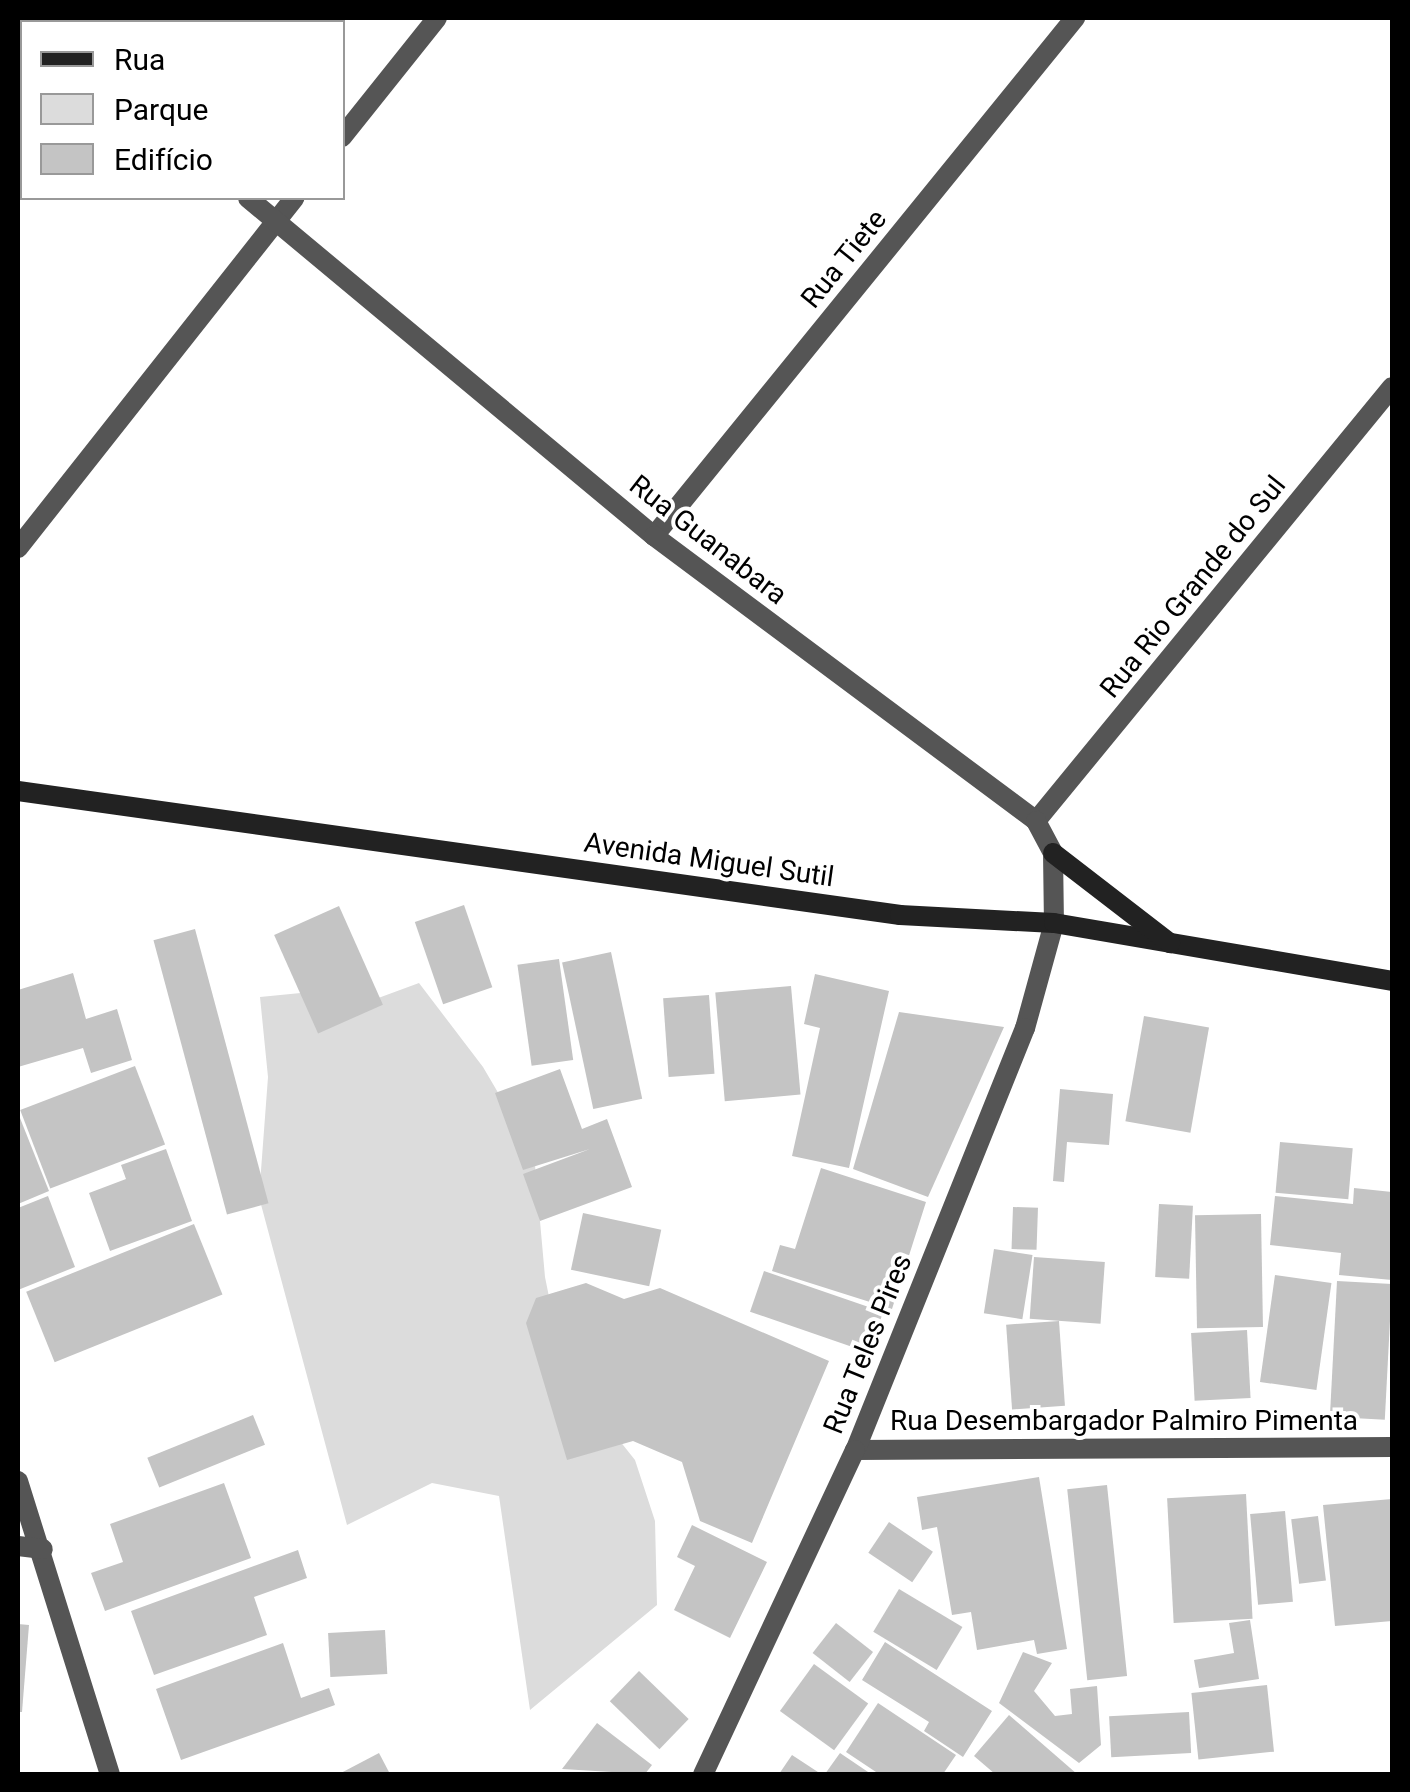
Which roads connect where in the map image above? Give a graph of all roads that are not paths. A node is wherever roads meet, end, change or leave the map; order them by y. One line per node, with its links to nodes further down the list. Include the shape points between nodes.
1 (436, 18): 3 (street)
2 (1075, 18): 8 (street, Rua Tiete)
3 (345, 132)
4 (250, 200): 6 (street, Rua Guanabara)
5 (292, 200): 6 (street)
6 (275, 222): 8 (street, Rua Guanabara); 9 (street)
7 (1392, 388): 11 (street, Rua Rio Grande do Sul)
8 (654, 536): 11 (street, Rua Guanabara)
9 (18, 548)
10 (18, 791): 13 (main road, Avenida Miguel Sutil, via 900,915)
11 (1036, 821): 12 (street, Rua Guanabara)
12 (1053, 853): 13 (street, Rua Guanabara); 14 (main road)
13 (1054, 923): 14 (main road, Avenida Miguel Sutil); 17 (street, Rua Teles Pires, via 1025,1028)
14 (1171, 944): 15 (main road, Avenida Miguel Sutil)
15 (1392, 982)
16 (1392, 1447): 17 (street, Rua Desembargador Palmiro Pimenta)
17 (855, 1450): 22 (street, Rua Teles Pires)
18 (18, 1481): 20 (street)
19 (18, 1546): 20 (street)
20 (43, 1549): 21 (street)
21 (110, 1774)
22 (704, 1774)

